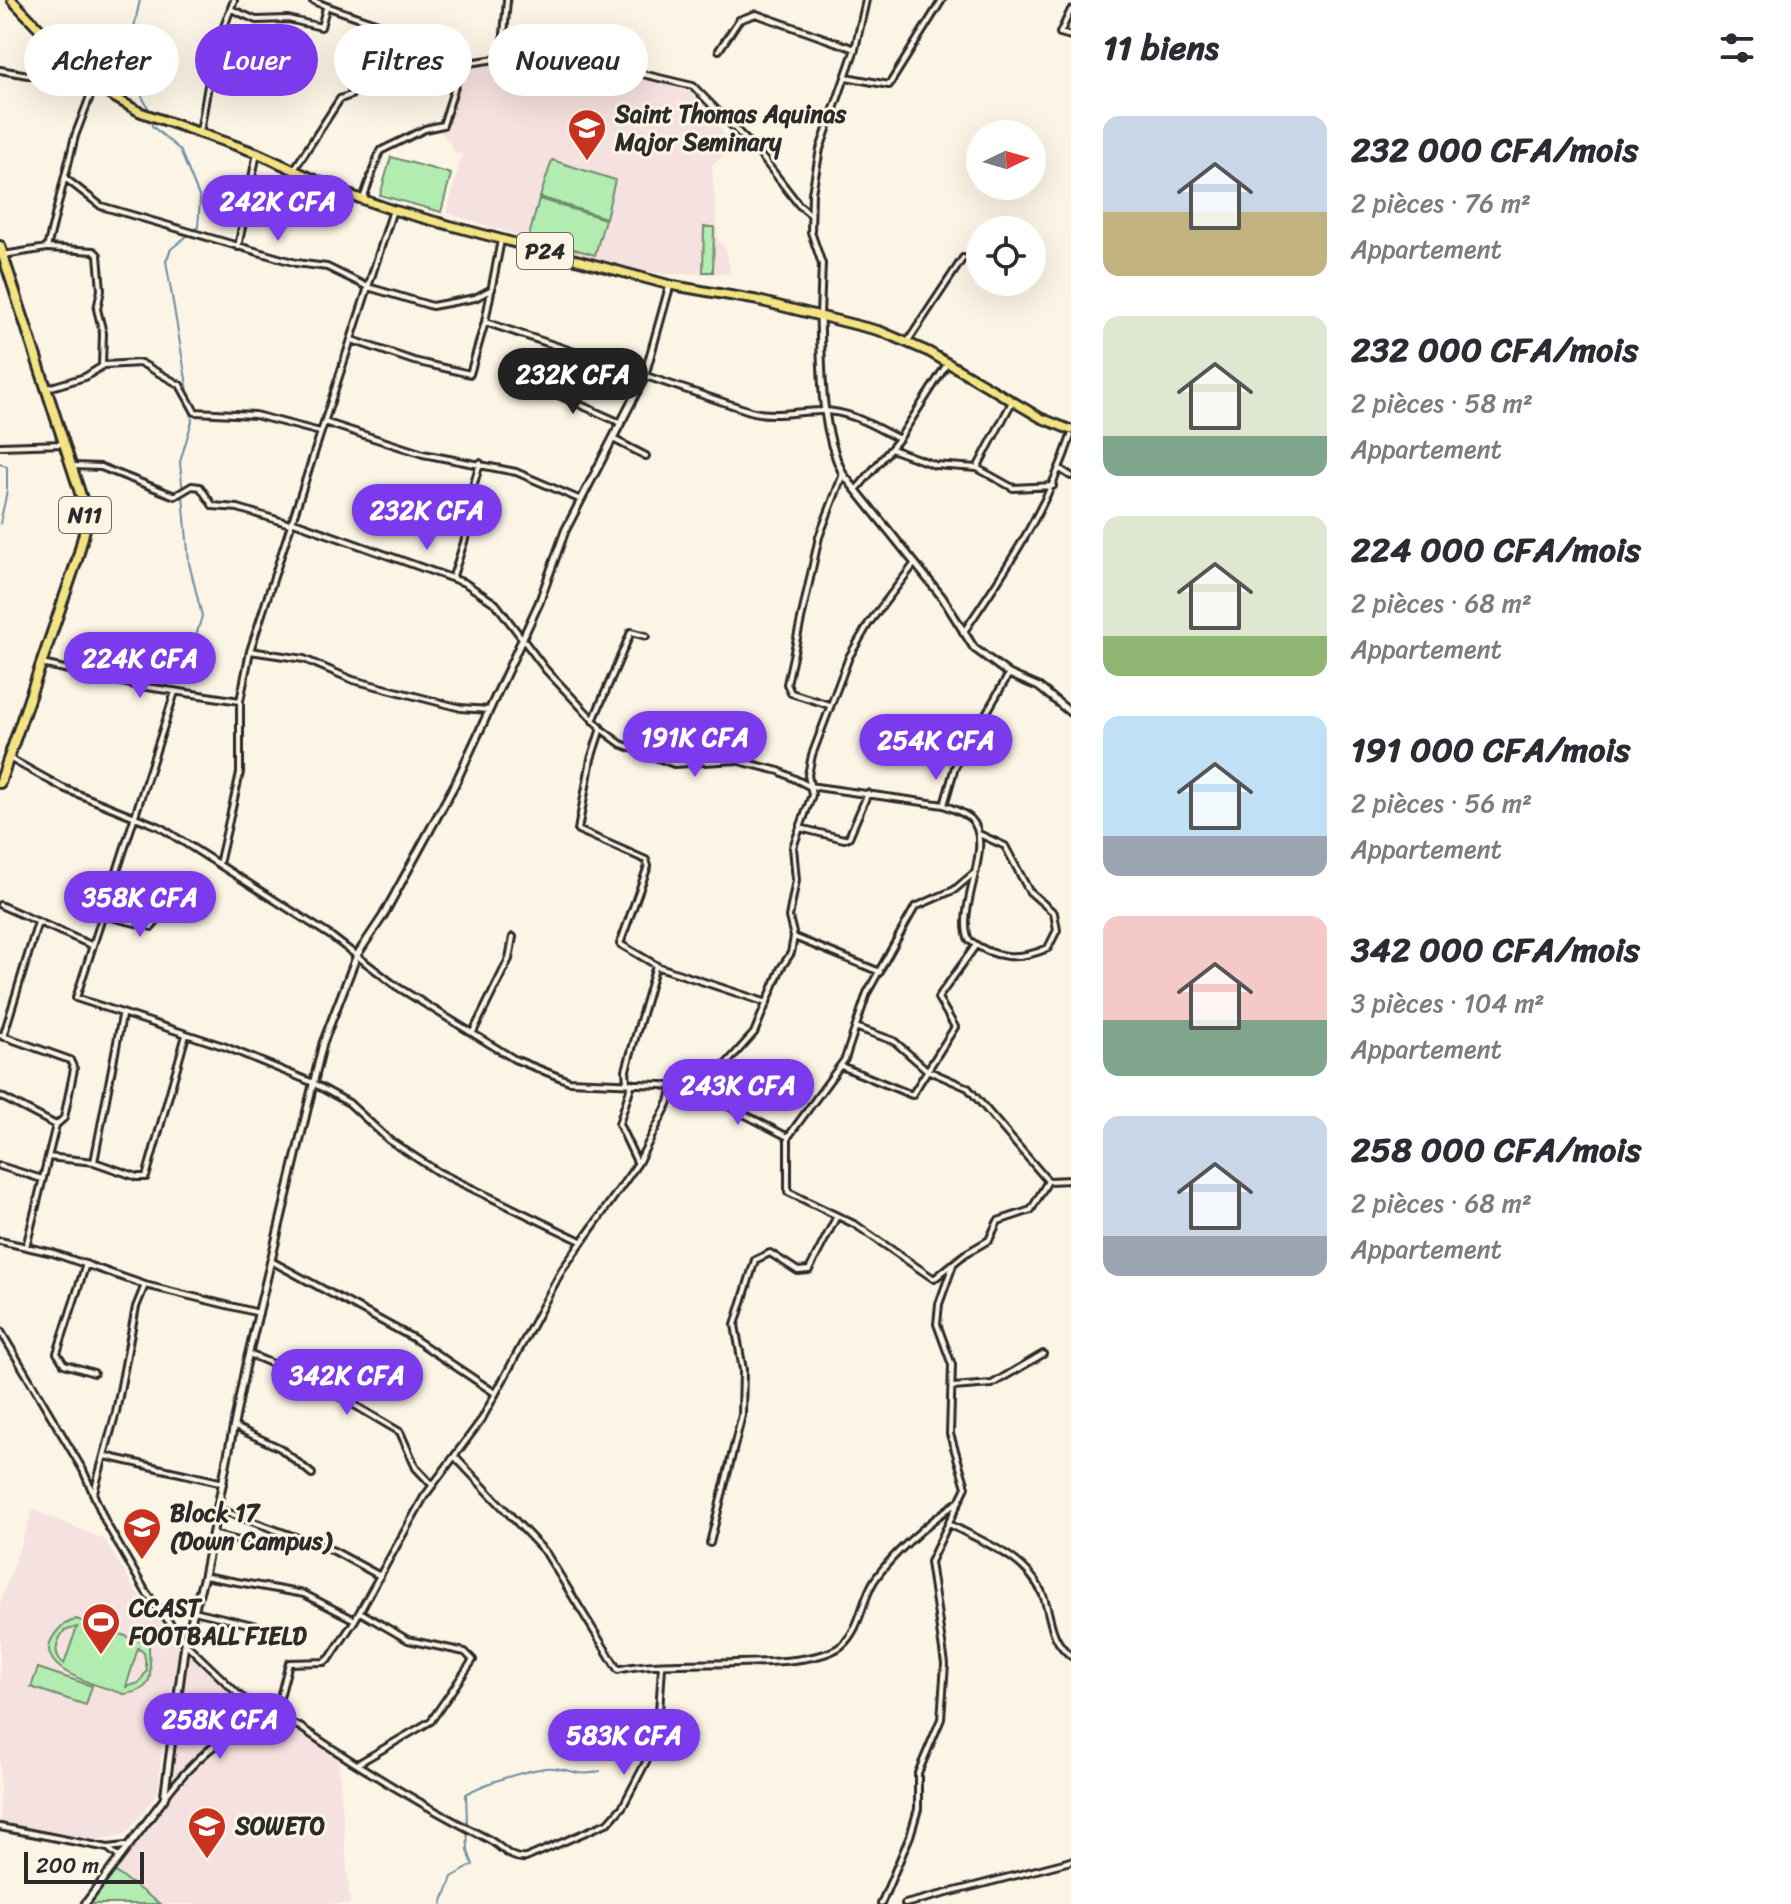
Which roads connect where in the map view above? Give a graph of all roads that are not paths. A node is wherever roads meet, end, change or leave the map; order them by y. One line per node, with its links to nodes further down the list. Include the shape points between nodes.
1 (12, 0): 10 (main road, P24)
2 (234, 0): 8 (street)
3 (312, 0): 7 (street)
4 (507, 0): 12 (street)
5 (866, 0): 14 (street)
6 (942, 0): 19 (street, via 889,85)
7 (326, 8): 8 (street, via 321,27 288,19 256,20); 11 (street)
8 (231, 9): 24 (street, via 213,56)
9 (1071, 10): 13 (street, via 1060,33)
10 (38, 24)
11 (370, 24)
12 (505, 24)
13 (1071, 36)
14 (855, 49): 15 (street, via 756,14 739,20); 19 (street)
15 (719, 50)
16 (0, 70): 17 (street)
17 (24, 74)
18 (648, 75): 30 (street, via 693,86)
19 (846, 77): 30 (street, via 820,149)
20 (90, 96): 27 (street)
21 (110, 96): 24 (main road, P24)
22 (348, 96): 26 (street, via 340,99)
23 (453, 96): 28 (street, via 443,125 380,151)
24 (200, 132): 25 (main road, P24)
25 (257, 153): 26 (main road, P24); 32 (street)
26 (295, 168): 28 (main road, P24)
27 (65, 178): 32 (street, via 101,206); 33 (street)
28 (363, 199): 29 (main road, P24)
29 (393, 210): 31 (main road, P24); 37 (street)
30 (810, 214): 39 (street, via 822,264)
31 (502, 237): 36 (main road, P24); 38 (street)
32 (238, 247): 37 (street, via 327,267)
33 (47, 248): 34 (street); 45 (street, via 98,255)
34 (1, 251): 47 (highway, N11)
35 (963, 258): 42 (street)
36 (670, 285): 39 (main road, P24); 46 (street)
37 (368, 287): 38 (street, via 432,306 475,298); 41 (street)
38 (492, 289): 40 (street)
39 (820, 316): 42 (main road, P24); 49 (street)
40 (485, 322): 41 (street, via 468,374); 43 (street)
41 (352, 340): 50 (street)
42 (908, 341): 44 (main road, P24)
43 (554, 346): 46 (street); 51 (street, via 538,386)
44 (947, 364): 48 (main road, P24); 55 (street)
45 (102, 366): 47 (street); 52 (street, via 141,363 180,385 197,413 255,415)
46 (644, 378): 49 (street, via 768,415); 51 (street)
47 (45, 389): 56 (highway, N11)
48 (1012, 402): 53 (main road, P24); 62 (street)
49 (824, 411): 55 (street, via 861,420); 64 (street)
50 (324, 422): 52 (street); 60 (street, via 423,454)
51 (621, 423): 54 (street)
52 (320, 432): 69 (street)
53 (1071, 433): 63 (street)
54 (613, 439): 59 (street); 68 (street)
55 (899, 439): 58 (street)
56 (64, 444): 57 (street); 61 (highway, N11)
57 (0, 446)
58 (891, 449): 62 (street, via 935,465); 67 (street)
59 (646, 456)
60 (480, 463): 68 (street); 71 (street)
61 (71, 466): 69 (street, via 101,467 175,496 200,487 213,506); 76 (highway, N11, via 86,525)
62 (977, 468): 66 (street, via 1013,488)
63 (1060, 469): 65 (street); 66 (street)
64 (843, 474): 67 (street); 80 (street, via 819,537 787,684 791,693)
65 (1071, 476)
66 (1053, 486): 72 (street, via 1021,547)
67 (856, 490): 70 (street)
68 (581, 500): 74 (street)
69 (290, 523): 71 (street); 75 (street)
70 (915, 563): 72 (street); 80 (street, via 869,623)
71 (453, 576): 74 (street, via 496,604)
72 (963, 633): 77 (street)
73 (646, 636): 83 (street, via 631,632)
74 (522, 641): 81 (street); 83 (street)
75 (250, 651): 79 (street); 81 (street, via 304,659 353,680 461,708)
76 (42, 664): 78 (street); 85 (highway, N11)
77 (1009, 674): 82 (street, via 1039,687); 89 (street, via 955,767)
78 (175, 692): 79 (street); 90 (street)
79 (240, 701): 93 (street, via 240,773)
80 (829, 705): 87 (street, via 808,768)
81 (489, 710): 103 (street, via 436,821)
82 (1071, 713)
83 (593, 721): 84 (street)
84 (601, 728): 87 (street, via 621,744 674,764 735,760 779,771); 104 (street, via 578,830 646,860 646,877 620,944)
85 (9, 758): 86 (highway, N11); 90 (street, via 63,788)
86 (1, 778)
87 (809, 786): 88 (street); 91 (street, via 812,795)
88 (868, 793): 89 (street); 91 (street, via 849,837)
89 (944, 805): 92 (street, via 972,820)
90 (136, 817): 93 (street); 97 (street)
91 (800, 828): 100 (street, via 793,847 796,880 789,917)
92 (979, 834): 94 (street); 102 (street, via 1005,846 1029,891 1054,913 1057,930 1048,948 1016,958)
93 (219, 864): 103 (street)
94 (973, 874): 102 (street, via 966,929); 105 (street, via 954,890 915,907)
95 (0, 905): 98 (street)
96 (163, 914): 97 (street, via 152,927)
97 (102, 915): 101 (street)
98 (38, 922): 101 (street); 111 (street)
99 (513, 937): 109 (street, via 509,959)
100 (794, 937): 105 (street); 106 (street)
101 (91, 945): 107 (street, via 76,998)
102 (976, 945): 113 (street, via 938,998 955,1027)
103 (357, 955): 109 (street, via 396,986); 114 (street)
104 (656, 965): 106 (street); 115 (street, via 626,1070)
105 (880, 972): 108 (street, via 867,993)
106 (767, 1003): 117 (street, via 754,1033)
107 (122, 1016): 110 (street); 122 (street)
108 (858, 1028): 112 (street); 113 (street, via 894,1041)
109 (473, 1032): 115 (street, via 547,1074 579,1082)
110 (186, 1035): 114 (street); 122 (street, via 146,1177)
111 (2, 1036): 119 (street, via 73,1064 64,1118)
112 (841, 1066): 113 (street, via 908,1095); 120 (street)
113 (927, 1070): 127 (street, via 968,1088)
114 (311, 1082): 130 (street, via 349,1103 389,1140 438,1172); 132 (street)
115 (629, 1083): 116 (street); 123 (street, via 619,1124)
116 (673, 1086): 117 (street); 123 (street)
117 (701, 1092): 120 (street)
118 (0, 1096): 119 (street)
119 (56, 1125): 121 (street)
120 (788, 1137): 128 (street, via 788,1192)
121 (48, 1157): 122 (street); 125 (street)
122 (94, 1162)
123 (638, 1163): 130 (street)
124 (0, 1166): 125 (street)
125 (42, 1179): 131 (street)
126 (1071, 1180): 127 (street)
127 (1048, 1181): 133 (street, via 1031,1210 998,1221 989,1240)
128 (837, 1216): 133 (street, via 931,1279); 155 (street, via 809,1270 798,1271 770,1253 755,1260 735,1325 743,1370 742,1415)
129 (0, 1241): 131 (street)
130 (581, 1241): 142 (street)
131 (26, 1247): 134 (street)
132 (273, 1262): 136 (street); 142 (street, via 413,1338)
133 (954, 1263): 141 (street, via 937,1312 949,1349)
134 (86, 1264): 135 (street); 140 (street, via 57,1353 64,1364)
135 (145, 1285): 136 (street); 144 (street)
136 (259, 1313): 138 (street)
137 (0, 1330): 149 (street)
138 (249, 1354): 143 (street); 148 (street, via 312,1380 400,1432 416,1468)
139 (1043, 1354): 141 (street, via 992,1384)
140 (94, 1373)
141 (953, 1387): 150 (street, via 950,1434 966,1487)
142 (496, 1393): 145 (street)
143 (235, 1427): 146 (street, via 280,1448); 147 (street)
144 (105, 1456): 147 (street); 149 (street)
145 (456, 1458): 148 (street); 164 (street, via 546,1553 615,1668)
146 (312, 1474)
147 (224, 1483): 151 (street)
148 (433, 1486): 157 (street)
149 (94, 1492): 162 (street, via 146,1592)
150 (958, 1502): 152 (street); 164 (street, via 875,1580 852,1633 830,1652)
151 (218, 1509): 153 (street); 157 (street, via 334,1551)
152 (949, 1524): 163 (street, via 1023,1566 1043,1595 1056,1642); 174 (street, via 930,1562 945,1664 941,1719 918,1773 918,1809 910,1836)
153 (212, 1534): 154 (street); 156 (street)
154 (243, 1542)
155 (710, 1543)
156 (204, 1576): 158 (street); 160 (street, via 304,1594)
157 (380, 1576): 159 (street)
158 (194, 1611): 161 (street); 162 (street)
159 (360, 1612): 160 (street); 166 (street, via 408,1640 465,1652 473,1660 431,1721)
160 (355, 1620): 165 (street, via 324,1662 289,1663)
161 (257, 1626)
162 (185, 1643): 165 (street, via 240,1696); 167 (street)
163 (1071, 1656)
164 (662, 1667): 166 (street, via 653,1754 617,1815 526,1858 514,1858 433,1813)
165 (274, 1720): 166 (street, via 300,1727); 167 (street, via 228,1736)
166 (359, 1763)
167 (164, 1799): 169 (street)
168 (0, 1827): 170 (street)
169 (125, 1846): 170 (street); 171 (street)
170 (108, 1848): 171 (street)
171 (119, 1857): 173 (street)
172 (1071, 1861): 175 (street)
173 (85, 1904)
174 (881, 1904)
175 (905, 1904)

